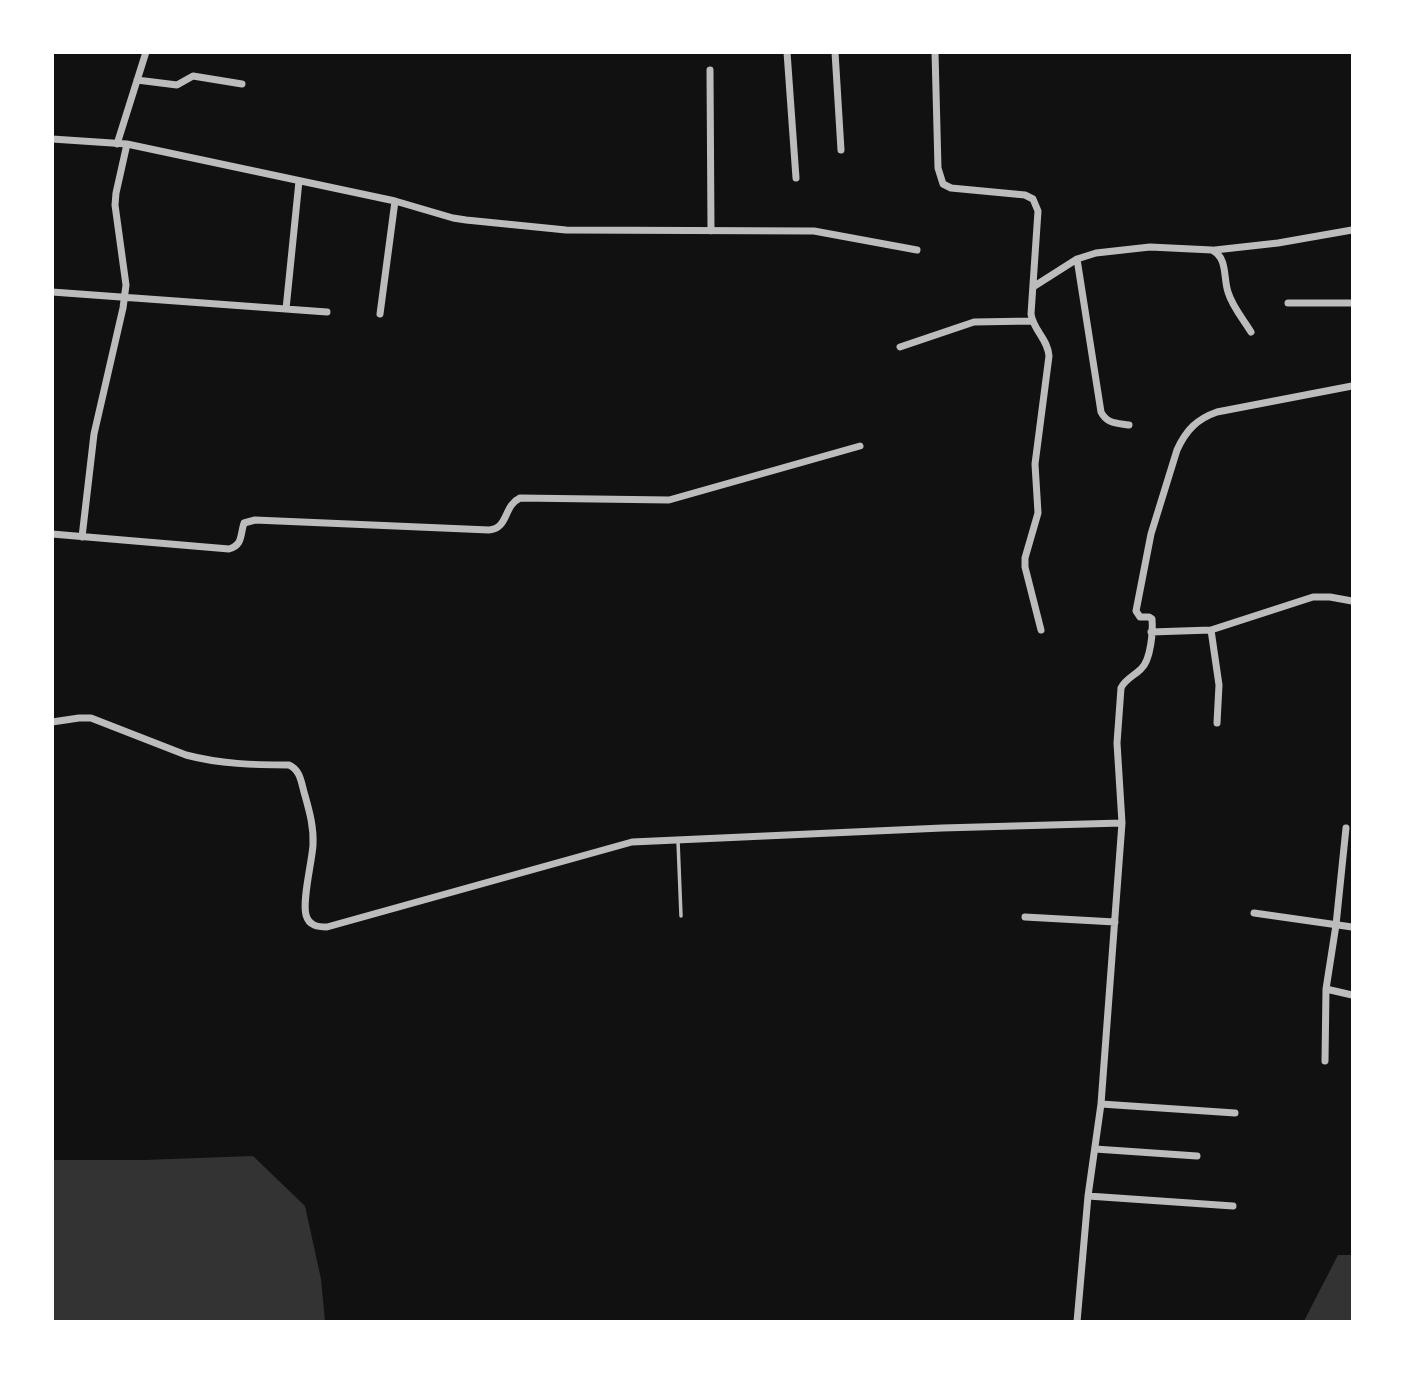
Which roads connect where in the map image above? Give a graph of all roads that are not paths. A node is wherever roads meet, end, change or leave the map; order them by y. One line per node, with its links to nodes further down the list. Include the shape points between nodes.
1 (146, 52): 6 (street)
2 (787, 52): 12 (street)
3 (835, 52): 11 (street)
4 (935, 52): 20 (street, via 940,177 950,188 1033,199 1038,211)
5 (710, 70): 16 (street)
6 (137, 80): 7 (street, via 177,85 193,76); 9 (street)
7 (242, 84)
8 (52, 139): 9 (street)
9 (117, 144): 10 (street)
10 (127, 144): 13 (street); 22 (street, via 115,205)
11 (841, 150)
12 (796, 177)
13 (299, 181): 14 (street); 25 (street)
14 (396, 201): 16 (street, via 453,218 566,230); 27 (street)
15 (1353, 230): 18 (street)
16 (711, 231): 17 (street, via 814,231)
17 (918, 250)
18 (1212, 250): 19 (street, via 1150,247); 29 (street, via 1223,259 1229,296)
19 (1077, 258): 20 (street); 32 (street, via 1101,412 1110,422)
20 (1032, 287): 28 (street)
21 (52, 292): 22 (street)
22 (124, 297): 25 (street); 35 (street, via 94,433)
23 (1288, 303): 24 (street)
24 (1353, 303)
25 (286, 309): 26 (street)
26 (327, 312)
27 (380, 314)
28 (1032, 321): 30 (street, via 974,322); 37 (street, via 1049,348 1035,464 1038,513 1024,566)
29 (1251, 332)
30 (900, 347)
31 (1353, 386): 39 (street, via 1217,412 1189,429 1177,450 1151,534 1136,611 1140,617 1152,619)
32 (1129, 425)
33 (860, 446): 35 (street, via 669,500 520,498 508,507 502,524 489,530 255,520 244,523 240,541 229,549)
34 (52, 534): 35 (street)
35 (82, 537)
36 (1353, 601): 38 (street, via 1313,597)
37 (1041, 630)
38 (1211, 630): 39 (street); 41 (street, via 1219,685)
39 (1151, 632): 42 (street, via 1146,664 1121,688 1117,743)
40 (52, 722): 44 (street, via 91,718 202,759 296,768 313,828 306,915 317,927 632,842)
41 (1217, 723)
42 (1122, 823): 44 (street); 48 (street)
43 (1346, 828): 49 (street)
44 (678, 839): 46 (lane)
45 (1254, 913): 49 (street)
46 (681, 916)
47 (1025, 917): 48 (street)
48 (1115, 922): 54 (street)
49 (1335, 925): 50 (street); 51 (street)
50 (1353, 927)
51 (1326, 989): 52 (street); 53 (street)
52 (1353, 995)
53 (1325, 1061)
54 (1101, 1104): 55 (street); 56 (street)
55 (1235, 1113)
56 (1095, 1149): 57 (street); 58 (street)
57 (1198, 1156)
58 (1088, 1196): 59 (street); 60 (street)
59 (1233, 1206)
60 (1077, 1321)

